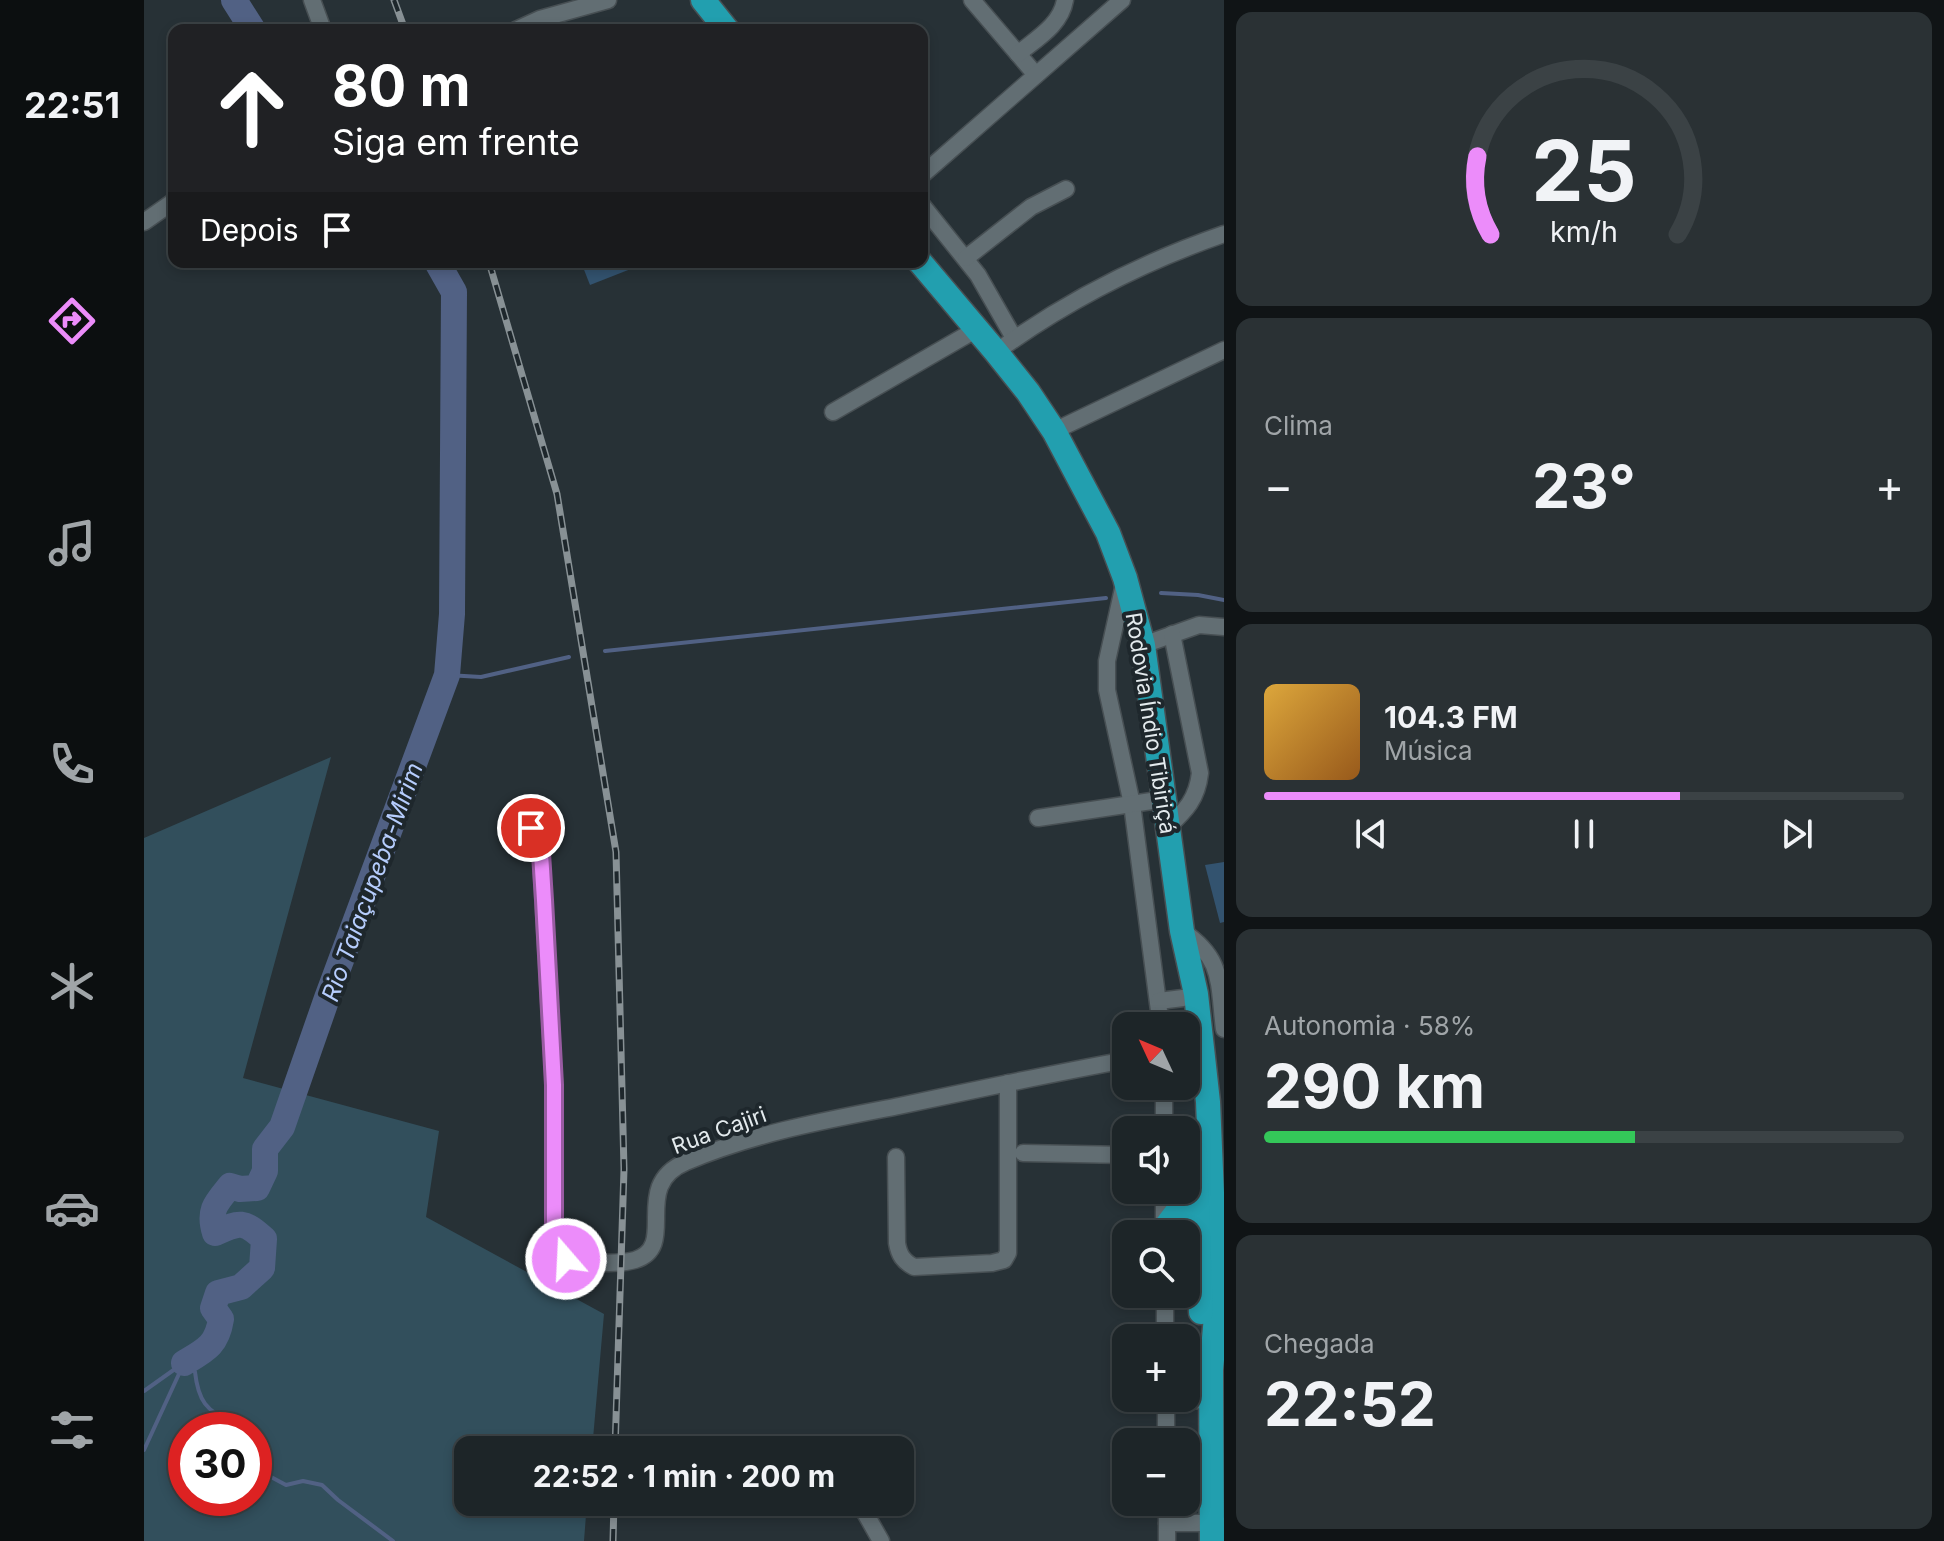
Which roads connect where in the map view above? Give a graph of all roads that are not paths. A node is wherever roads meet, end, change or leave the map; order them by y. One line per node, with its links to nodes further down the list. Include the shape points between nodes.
1 (312, 0): 7 (street)
2 (605, 0): 8 (street)
3 (703, 0): 9 (highway)
4 (972, 0): 10 (street)
5 (1065, 0): 10 (street, via 1056,22)
6 (1122, 0): 11 (street)
7 (321, 24)
8 (529, 24)
9 (722, 24)
10 (1018, 54): 11 (street)
11 (1036, 75): 12 (street)
12 (928, 170)
13 (1066, 189): 18 (street, via 1031,207)
14 (168, 205): 16 (street)
15 (928, 212): 18 (street)
16 (144, 222)
17 (1224, 234): 21 (street, via 1076,300)
18 (966, 258): 21 (street)
19 (925, 268): 20 (highway, Rodovia Índio Tibiriçá)
20 (977, 329): 21 (highway, Rodovia Índio Tibiriçá); 23 (street)
21 (1005, 345): 24 (highway, Rodovia Índio Tibiriçá)
22 (1224, 350): 24 (street)
23 (833, 412)
24 (1054, 431): 25 (highway, Rodovia Índio Tibiriçá, via 1108,533)
25 (1125, 578): 28 (highway, Rodovia Índio Tibiriçá); 30 (street, via 1107,661 1107,690)
26 (1224, 627): 27 (street, via 1199,625)
27 (1172, 634): 28 (street); 33 (street, via 1200,773 1191,806)
28 (1143, 645): 29 (highway, Rodovia Índio Tibiriçá)
29 (1165, 799): 30 (street); 33 (highway, Rodovia Índio Tibiriçá)
30 (1132, 804): 31 (street); 37 (street)
31 (1038, 818)
32 (513, 819): 42 (street, Rua Cajiri, via 540,838 554,1085 554,1244 566,1259 632,1261 649,1252 657,1234 659,1185 685,1162 809,1124)
33 (1168, 827): 34 (highway, Rodovia Índio Tibiriçá)
34 (1182, 931): 35 (highway, Rodovia Índio Tibiriçá); 36 (street)
35 (1187, 960): 37 (highway, Rodovia Índio Tibiriçá); 47 (highway, Rodovia Índio Tibiriçá, via 1208,1102 1217,1306)
36 (1220, 963): 40 (street)
37 (1171, 1000): 38 (street); 39 (highway, Rodovia Índio Tibiriçá)
38 (1166, 1012)
39 (1175, 1012)
40 (1224, 1029)
41 (1112, 1063): 42 (street, Rua Cajiri)
42 (1008, 1083): 45 (street, via 1004,1260 914,1267 907,1263 897,1243)
43 (1023, 1153): 44 (street)
44 (1112, 1155)
45 (896, 1157)
46 (1197, 1204): 47 (highway, Rodovia Índio Tibiriçá, via 1202,1330)
47 (1214, 1379): 51 (highway, Rodovia Índio Tibiriçá)
48 (867, 1516): 52 (street)
49 (1167, 1516): 50 (street)
50 (1167, 1523): 51 (street); 53 (street)
51 (1216, 1530)
52 (881, 1541)
53 (1167, 1541)

